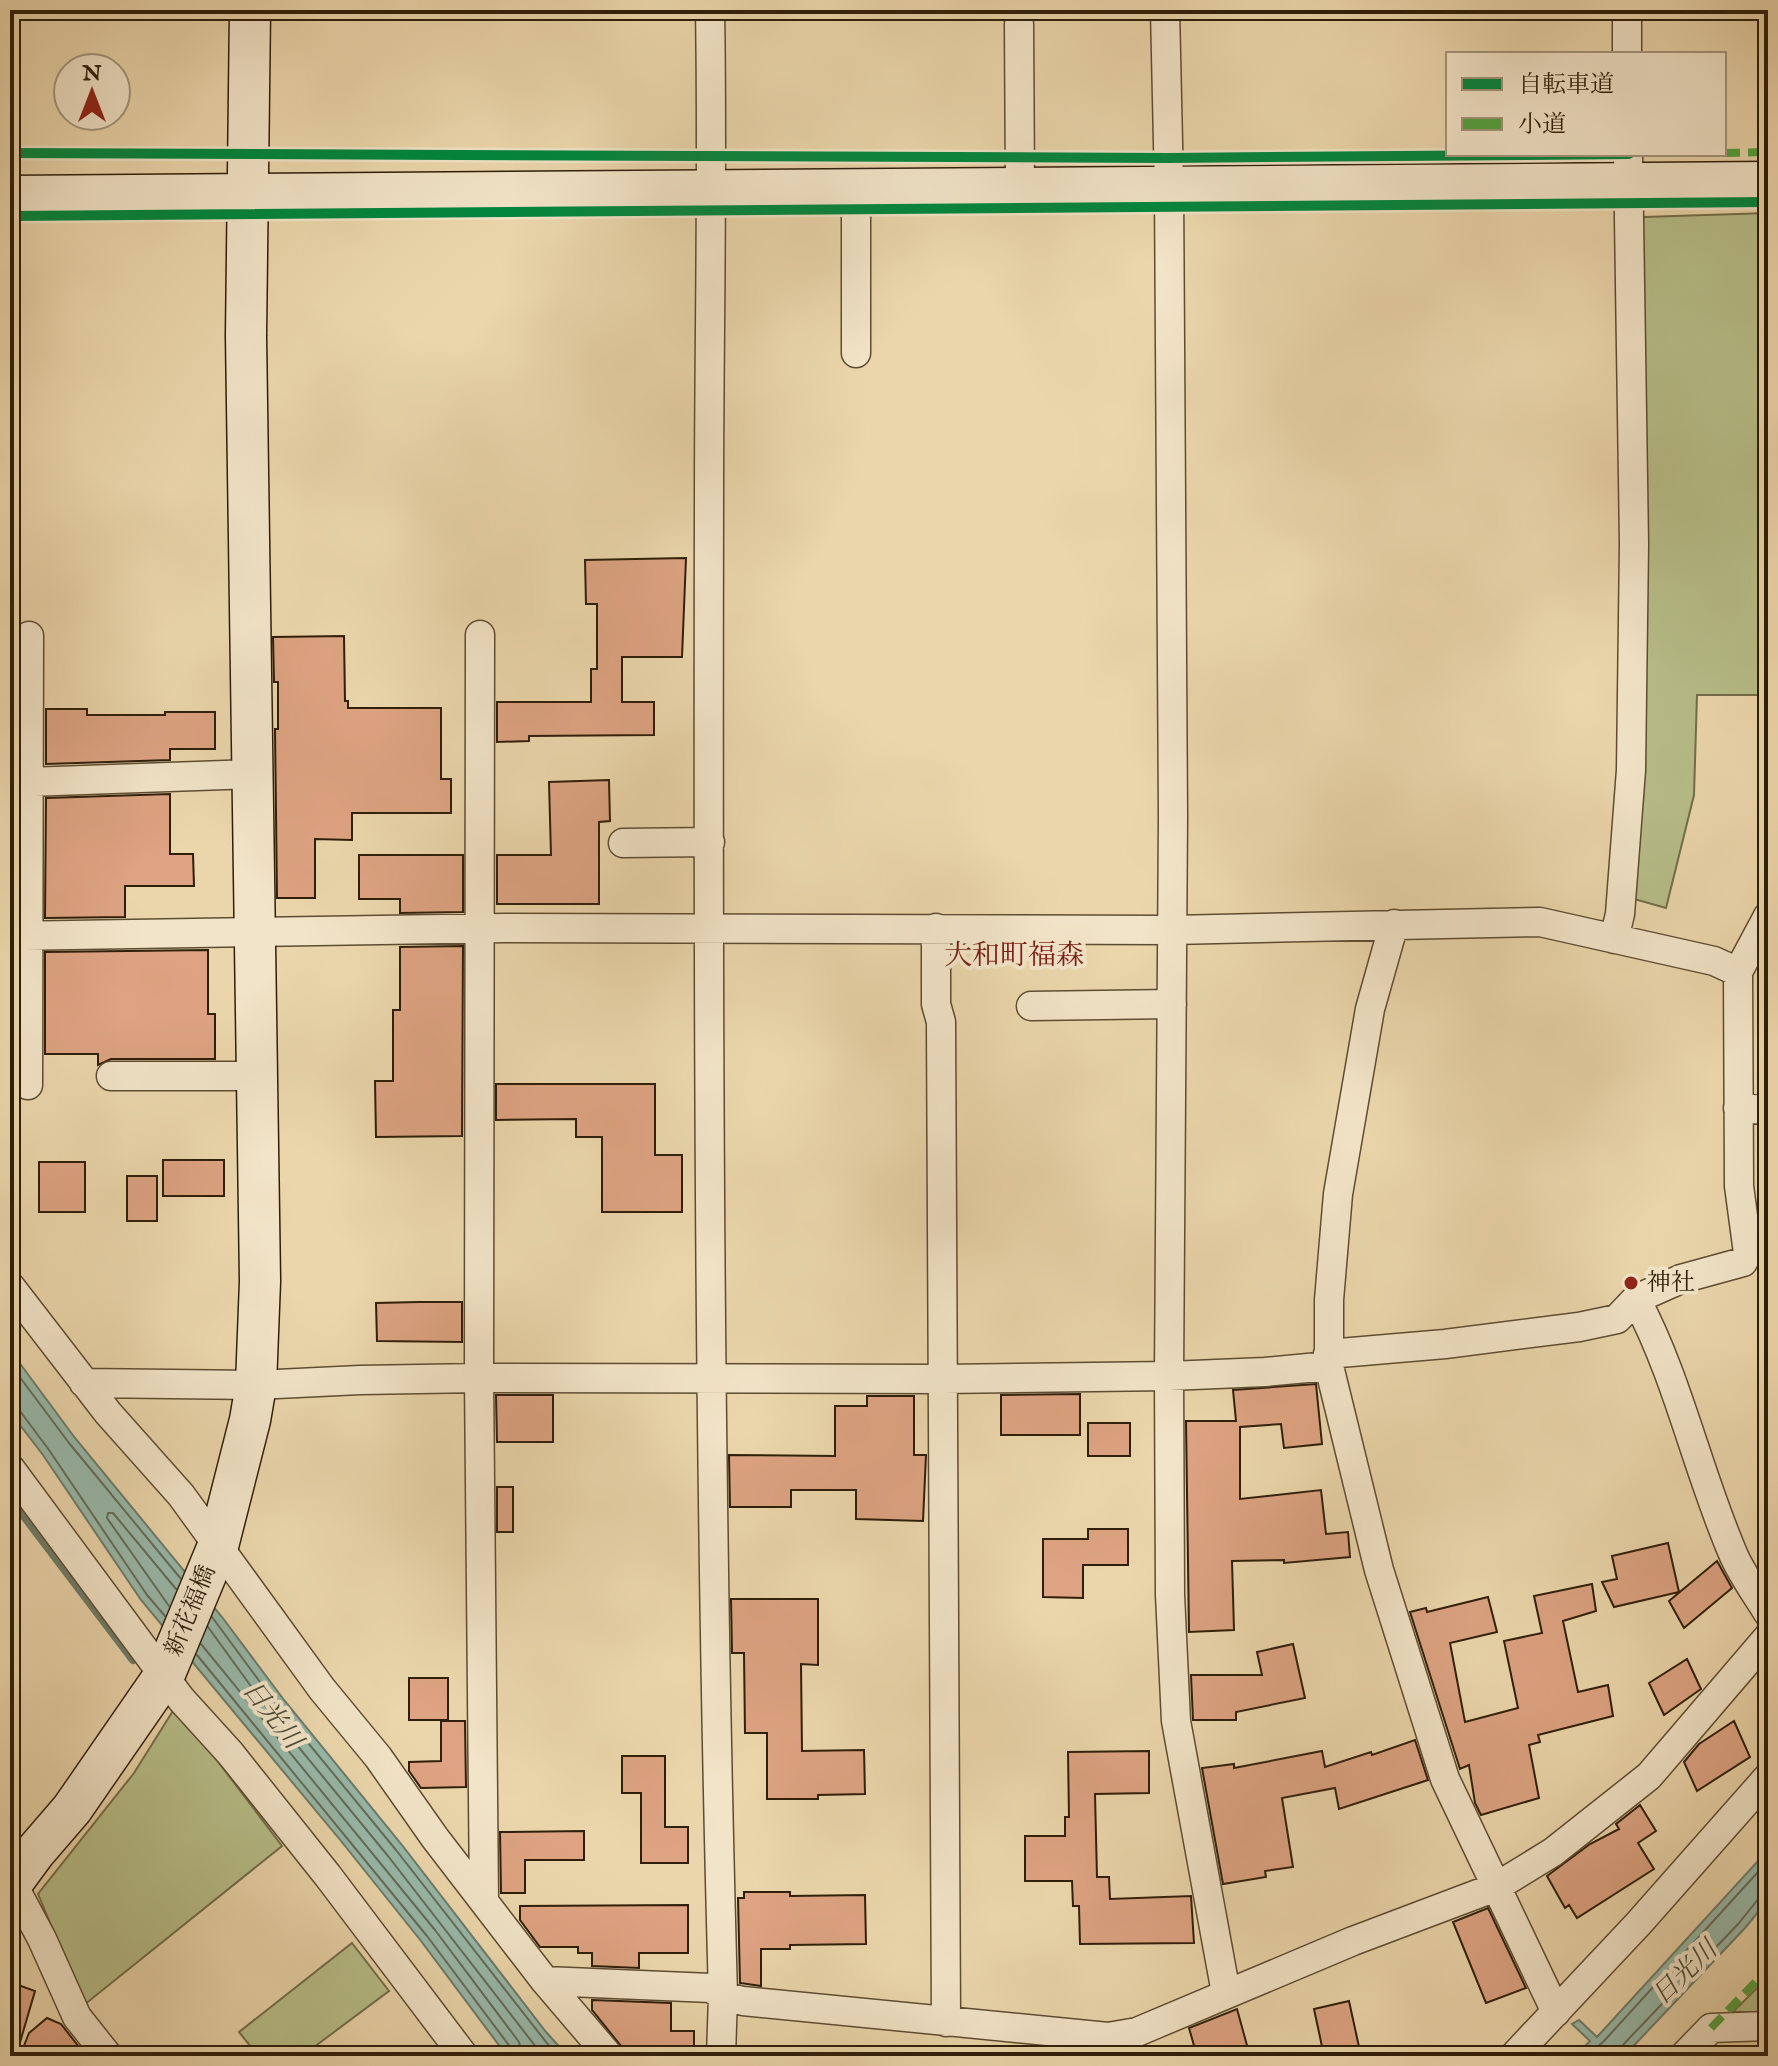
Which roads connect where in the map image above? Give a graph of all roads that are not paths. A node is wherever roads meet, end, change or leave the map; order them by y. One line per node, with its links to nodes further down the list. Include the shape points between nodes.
1 (250, 10): 14 (street, 新花福橋)
2 (710, 10): 12 (street)
3 (1165, 10): 9 (street)
4 (1627, 10): 6 (street)
5 (1019, 24): 10 (street)
6 (1627, 52)
7 (1628, 168): 8 (street); 9 (street); 30 (street, via 1634,544 1631,770)
8 (1768, 182)
9 (1169, 187): 10 (street); 27 (street)
10 (1020, 188): 11 (street)
11 (856, 189): 12 (street); 15 (street)
12 (713, 190): 14 (street); 20 (street)
13 (10, 196): 14 (street)
14 (249, 196): 18 (street, 新花福橋)
15 (856, 353)
16 (480, 635): 25 (street)
17 (29, 636): 19 (street)
18 (253, 774): 19 (street); 28 (street, 新花福橋)
19 (28, 782): 29 (street)
20 (710, 842): 21 (street); 26 (street)
21 (623, 843)
22 (1768, 916): 31 (street)
23 (1394, 924): 27 (street); 30 (street, via 1540,922); 41 (street, via 1370,1009 1338,1194)
24 (936, 928): 26 (street); 27 (street); 44 (street)
25 (481, 929): 26 (street); 28 (street); 43 (street)
26 (710, 930): 45 (street)
27 (1172, 930): 32 (street)
28 (255, 933): 29 (street); 35 (street, 新花福橋)
29 (19, 936): 36 (street)
30 (1614, 939): 31 (street, via 1714,961)
31 (1738, 972): 37 (street)
32 (1172, 1004): 33 (street); 42 (street)
33 (1031, 1006)
34 (111, 1076): 35 (street)
35 (257, 1076): 47 (street, 新花福橋)
36 (28, 1085)
37 (1738, 1108): 38 (street); 40 (street, via 1739,1186 1748,1253 1743,1262 1681,1279)
38 (1768, 1110)
39 (10, 1286): 46 (street)
40 (1636, 1299): 41 (street, via 1617,1319 1579,1327); 50 (street, via 1657,1340 1735,1558)
41 (1328, 1360): 42 (street, via 1265,1372); 55 (street, via 1379,1570 1445,1779)
42 (1169, 1376): 44 (street); 58 (street, via 1176,1721)
43 (479, 1378): 45 (street); 47 (street); 56 (street)
44 (943, 1379): 45 (street); 61 (street)
45 (711, 1380): 59 (street)
46 (84, 1383): 47 (street); 49 (street)
47 (256, 1385): 49 (street, 新花福橋)
48 (10, 1468): 52 (street)
49 (218, 1546): 52 (street, 新花福橋); 56 (street)
50 (1768, 1613)
51 (1768, 1637): 55 (street, via 1649,1776 1553,1852)
52 (164, 1676): 54 (street, 新花福橋, via 80,1797); 64 (street, via 328,1876)
53 (1768, 1777): 60 (street)
54 (11, 1883): 63 (street, via 77,2017)
55 (1496, 1887): 58 (street); 60 (street)
56 (484, 1901): 57 (street)
57 (545, 1981): 59 (street, via 711,1988); 65 (street)
58 (1226, 1993): 61 (street, via 1137,2032 1108,2037)
59 (723, 1996): 61 (street); 66 (street)
60 (1556, 2012): 67 (street)
61 (946, 2022)
62 (1768, 2026): 68 (street, via 1711,2028)
63 (108, 2056)
64 (464, 2056)
65 (609, 2056)
66 (721, 2056)
67 (1514, 2056)
68 (1684, 2056)

